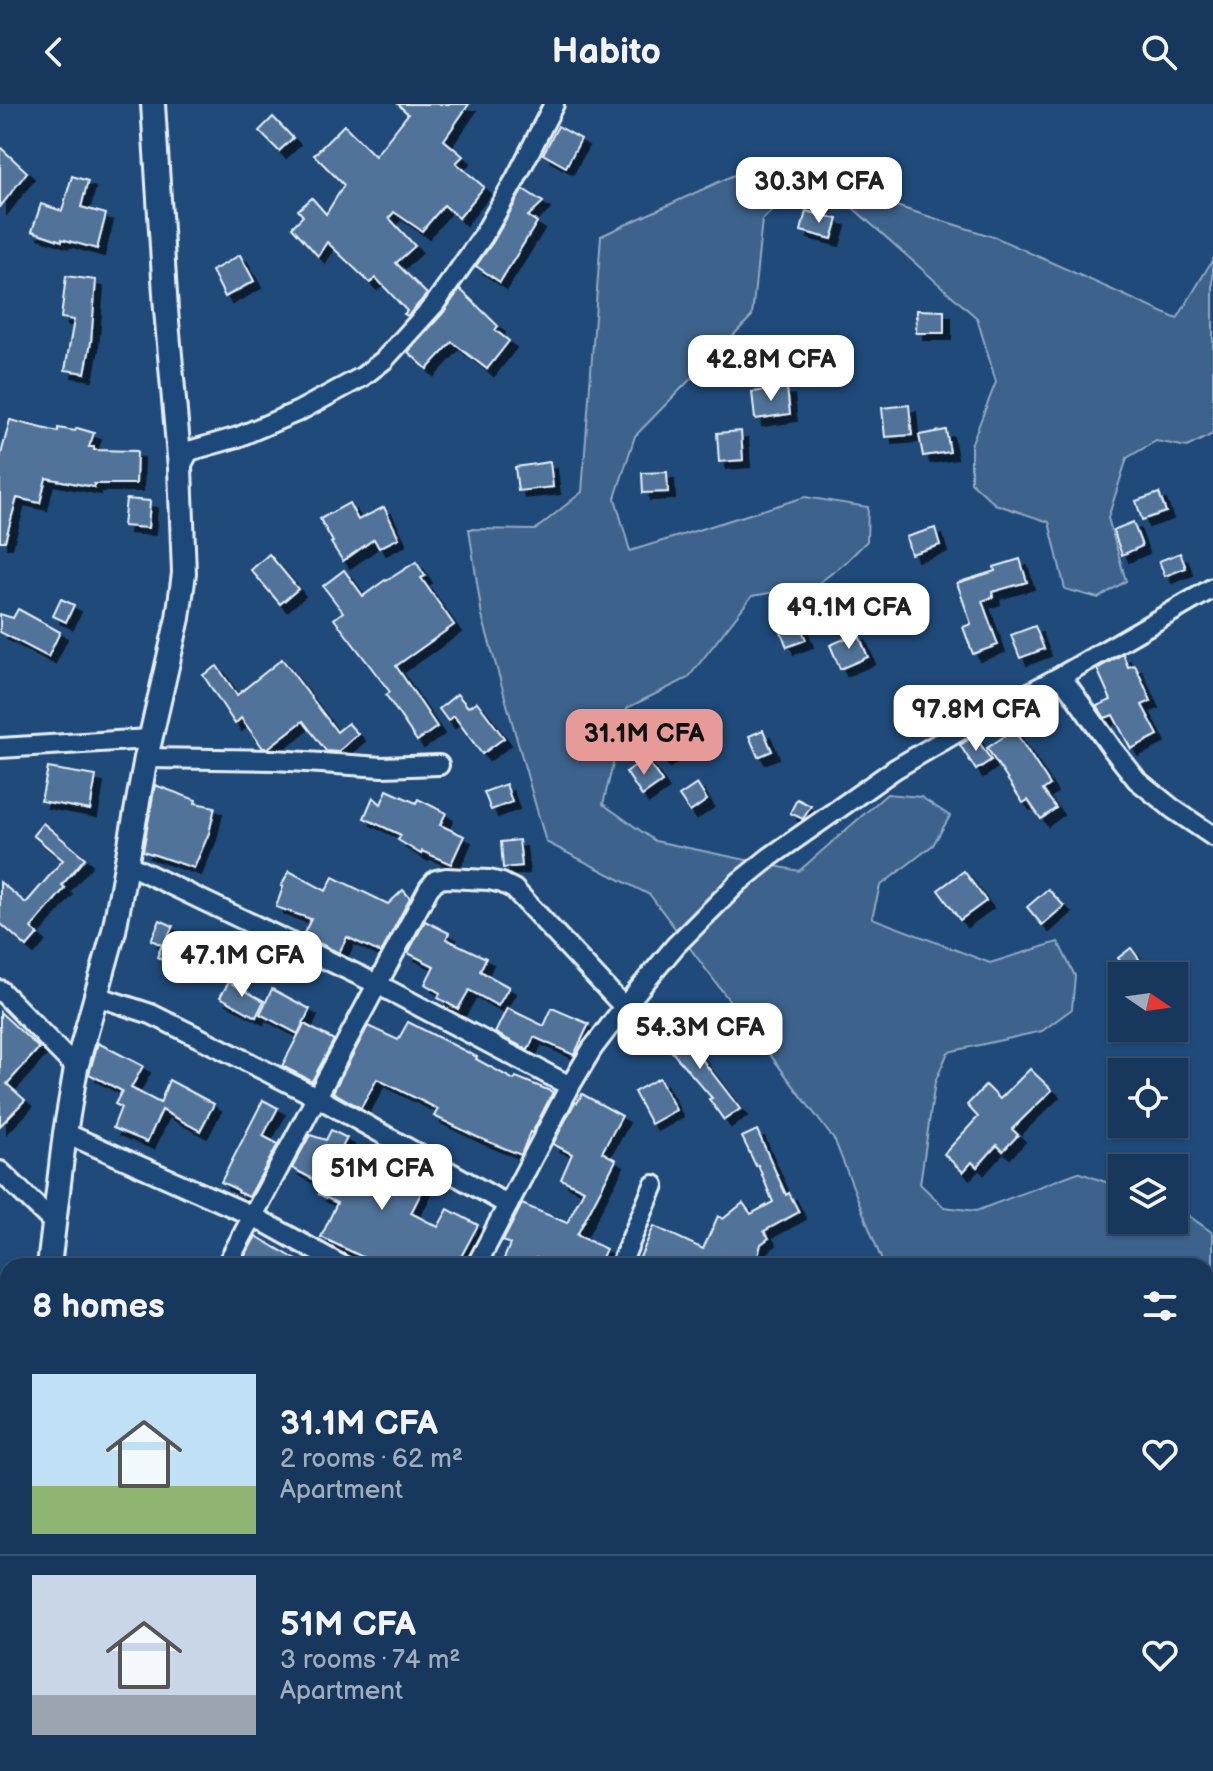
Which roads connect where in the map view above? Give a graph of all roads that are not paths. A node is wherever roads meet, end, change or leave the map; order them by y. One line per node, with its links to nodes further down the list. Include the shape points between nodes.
1 (153, 104): 3 (street)
2 (554, 104): 3 (street, via 483,236 395,349 373,370 299,411 189,451)
3 (180, 468): 7 (street, via 184,573)
4 (1213, 588): 5 (street)
5 (1061, 676): 9 (street, via 1137,780); 14 (street, via 895,769 770,857 705,914)
6 (0, 748): 7 (street)
7 (148, 749): 8 (street, via 382,767); 10 (street)
8 (439, 765)
9 (1213, 836)
10 (127, 864): 11 (street); 13 (street)
11 (377, 984): 14 (street, via 436,880 489,880 514,889); 16 (street); 17 (street)
12 (0, 990): 15 (street)
13 (96, 996): 15 (street); 17 (street, via 151,1014)
14 (624, 1007): 16 (street)
15 (76, 1068): 18 (street)
16 (570, 1086): 21 (street)
17 (317, 1097): 21 (street); 22 (street)
18 (65, 1133): 22 (street); 23 (street)
19 (0, 1171): 23 (street)
20 (654, 1185): 28 (street)
21 (508, 1205): 27 (street)
22 (253, 1216): 25 (street); 26 (street)
23 (55, 1224): 24 (street)
24 (50, 1258)
25 (230, 1258)
26 (329, 1258)
27 (480, 1258)
28 (623, 1258)

